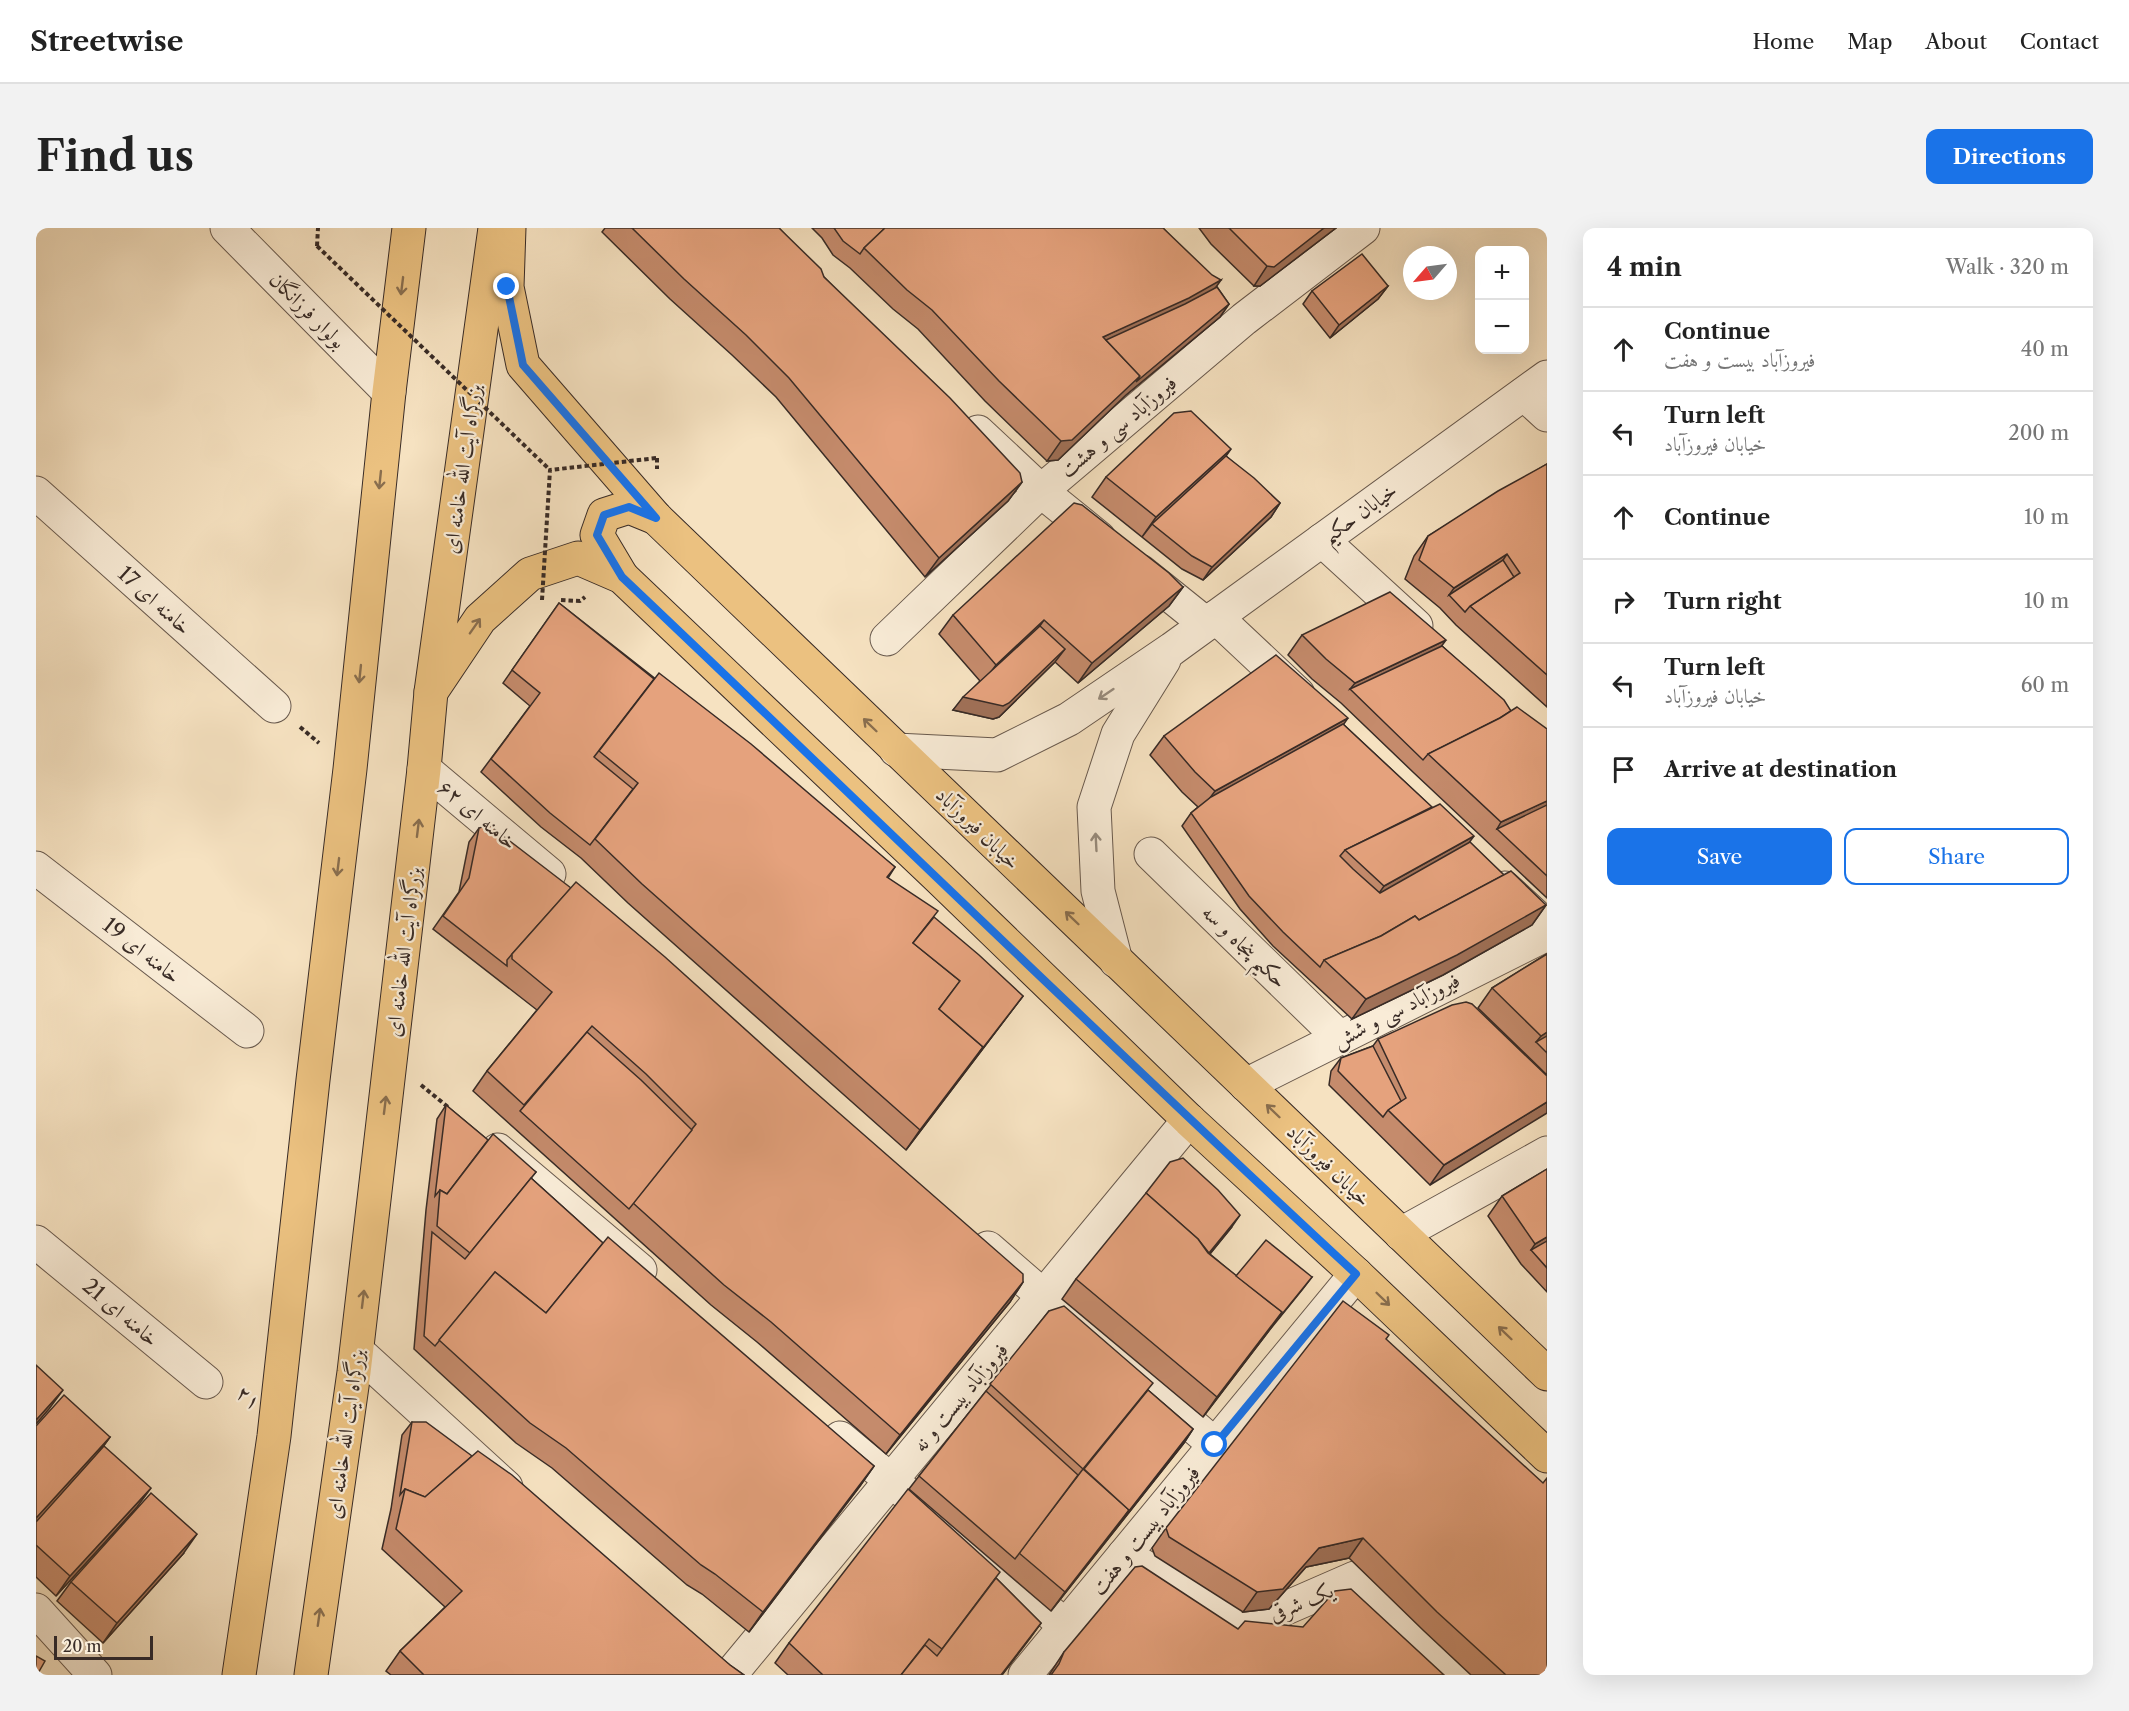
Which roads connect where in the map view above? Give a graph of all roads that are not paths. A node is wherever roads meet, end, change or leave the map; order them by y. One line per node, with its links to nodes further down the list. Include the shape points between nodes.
1 (227, 228): 8 (street, بولوار فرزانگان)
2 (409, 228): 8 (main road, one-way to 8)
3 (495, 228): 20 (main road, بزرگراه آیت الله خامنه ای)
4 (508, 228): 13 (main road, خیابان فیروزآباد, via 507,287 523,365)
5 (1363, 228): 7 (street, فیروزآباد سی و هشت)
6 (1219, 294): 7 (street)
7 (1244, 318): 11 (street, فیروزآباد سی و هشت)
8 (389, 392): 60 (main road, one-way to 60, via 274,1436)
9 (1539, 395): 14 (street, خیابان حکیم)
10 (954, 409): 11 (street)
11 (1041, 491): 16 (street); 17 (street, فیروزآباد سی و هشت)
12 (36, 493): 21 (street, خامنه ای 17)
13 (656, 518): 15 (main road, via 629,507 604,515 597,535); 23 (main road, خیابان فیروزآباد, one-way to 13)
14 (1322, 540): 16 (street, خیابان حکیم); 18 (street)
15 (622, 577): 20 (main road, one-way to 15, via 480,619 530,574 578,558); 37 (main road)
16 (1211, 620): 19 (street, خیابان حکیم); 22 (street)
17 (887, 639)
18 (1435, 643)
19 (1172, 649): 23 (street, خیابان حکیم, one-way to 23, via 1069,719 997,755); 31 (street, one-way to 19, via 1098,891 1094,807 1118,734)
20 (431, 692): 24 (main road, بزرگراه آیت الله خامنه ای)
21 (274, 706)
22 (1320, 715)
23 (896, 750): 31 (main road, خیابان فیروزآباد, one-way to 23)
24 (424, 769): 28 (street, خامنه ای ۶۲); 46 (main road, بزرگراه آیت الله خامنه ای, one-way to 24)
25 (1151, 854): 35 (street, حکیم پنجاه و سه)
26 (36, 868): 34 (street, خامنه ای 19)
27 (1486, 870): 29 (street)
28 (571, 892)
29 (1547, 927)
30 (1547, 934): 32 (street, فیروزآباد سی و شش)
31 (1116, 961): 36 (main road, خیابان فیروزآباد)
32 (1437, 990): 33 (street); 35 (street, فیروزآباد سی و شش)
33 (1462, 1015)
34 (247, 1031)
35 (1340, 1038): 36 (street, فیروزآباد سی و شش)
36 (1246, 1085): 41 (main road, خیابان فیروزآباد, one-way to 36)
37 (1189, 1120): 43 (main road); 45 (street, فیروزآباد بیست و نه)
38 (481, 1135): 44 (street)
39 (1547, 1154): 41 (street)
40 (962, 1225): 45 (street)
41 (1401, 1234): 47 (main road, خیابان فیروزآباد, one-way to 41)
42 (36, 1242): 48 (street, خامنه ای 21)
43 (1356, 1274): 50 (street, فیروزآباد بیست و هفت); 51 (main road, one-way to 51)
44 (663, 1289)
45 (1044, 1296): 50 (street); 52 (street, فیروزآباد بیست و نه)
46 (357, 1351): 53 (street); 57 (main road, بزرگراه آیت الله خامنه ای, one-way to 46)
47 (1547, 1374)
48 (206, 1382)
49 (817, 1420): 52 (street)
50 (1215, 1445): 54 (street, فیروزآباد بیست و هفت)
51 (1547, 1456)
52 (890, 1481): 56 (street); 58 (street, فیروزآباد بیست و نه)
53 (530, 1509)
54 (1124, 1555): 56 (street, فیروزآباد بیست و هفت); 62 (street, یک شرقی, via 1247,1625 1355,1578)
55 (36, 1610): 59 (street)
56 (1066, 1626): 61 (street, فیروزآباد بیست و هفت)
57 (319, 1669)
58 (715, 1672)
59 (95, 1675)
60 (239, 1675)
61 (1026, 1675)
62 (1457, 1675)

